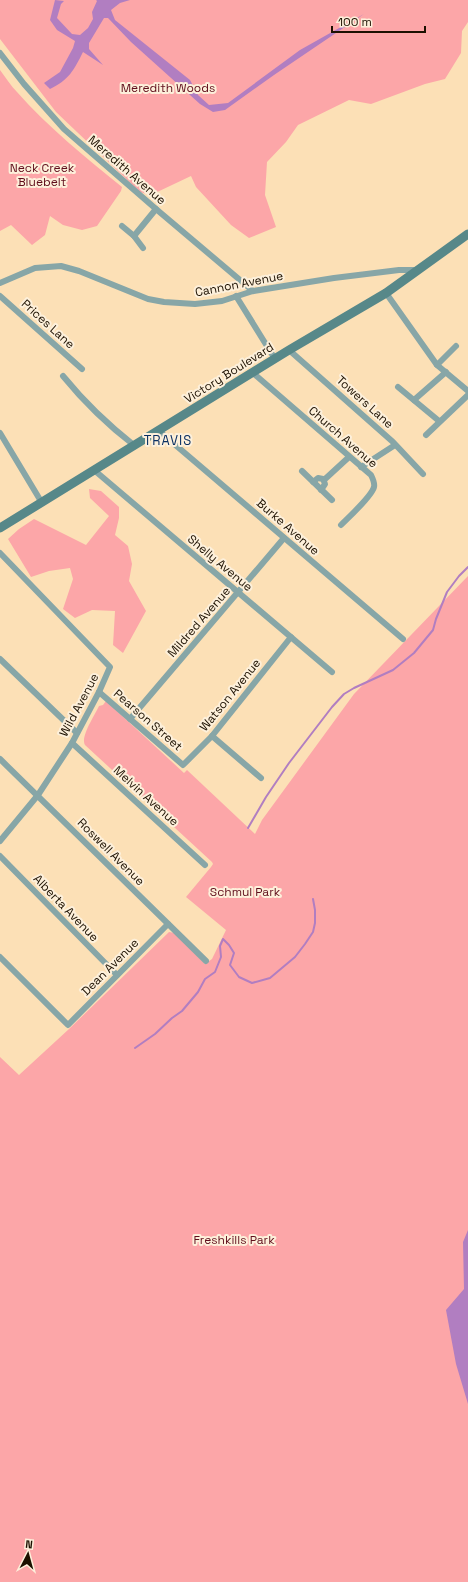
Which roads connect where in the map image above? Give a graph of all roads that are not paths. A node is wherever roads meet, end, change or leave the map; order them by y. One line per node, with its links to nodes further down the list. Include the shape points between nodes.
1 (0, 52): 2 (street, Meredith Avenue, via 64,129)
2 (156, 210): 5 (street); 9 (street, Meredith Avenue)
3 (122, 226): 5 (street)
4 (468, 234): 7 (main road, Victory Boulevard)
5 (134, 236): 6 (street)
6 (142, 248)
7 (419, 270): 9 (street, Cannon Avenue, via 399,270); 10 (main road, Victory Boulevard)
8 (0, 283): 12 (street, Cannon Avenue, via 35,268 52,266 70,268 148,299 164,302 209,303)
9 (253, 291): 12 (street, Cannon Avenue)
10 (386, 293): 14 (main road, Victory Boulevard); 16 (street)
11 (0, 296): 17 (street, Prices Lane)
12 (236, 296): 15 (street)
13 (456, 346): 16 (street)
14 (289, 350): 15 (main road, Victory Boulevard); 29 (street, Towers Lane)
15 (275, 359): 19 (main road, Victory Boulevard)
16 (437, 365): 18 (street)
17 (82, 369)
18 (446, 372): 22 (street); 24 (street)
19 (253, 373): 26 (main road, Victory Boulevard); 31 (street, Church Avenue)
20 (63, 376): 30 (street, via 103,420)
21 (398, 387): 24 (street)
22 (468, 391)
23 (468, 395): 25 (street)
24 (414, 400): 25 (street)
25 (439, 421): 28 (street)
26 (159, 431): 30 (main road, Victory Boulevard); 43 (street, Burke Avenue)
27 (0, 433): 40 (street)
28 (426, 435)
29 (395, 445): 32 (street); 35 (street, Towers Lane)
30 (135, 446): 33 (main road, Victory Boulevard)
31 (348, 457): 32 (street, Church Avenue); 36 (street)
32 (360, 467): 41 (street, Church Avenue, via 371,475 374,488)
33 (94, 470): 40 (main road, Victory Boulevard); 45 (street, Shelly Avenue)
34 (302, 471): 37 (street)
35 (423, 474)
36 (324, 480): 37 (street, via 318,478); 38 (street, via 325,486)
37 (313, 482): 38 (street)
38 (321, 490): 39 (street)
39 (332, 500)
40 (42, 503): 42 (main road, Victory Boulevard)
41 (341, 526)
42 (0, 528)
43 (284, 538): 45 (street, Mildred Avenue); 47 (street, Burke Avenue)
44 (0, 553): 50 (street, Wild Avenue, via 109,664 110,668)
45 (238, 592): 46 (street, Shelly Avenue); 51 (street, Mildred Avenue)
46 (291, 637): 49 (street, Shelly Avenue); 53 (street, Watson Avenue)
47 (403, 639)
48 (0, 659): 52 (street)
49 (332, 672)
50 (99, 692): 51 (street, Pearson Street); 52 (street, Wild Avenue)
51 (130, 719): 56 (street, Pearson Street)
52 (77, 734): 54 (street, Wild Avenue)
53 (212, 736): 56 (street, Watson Avenue); 57 (street)
54 (72, 743): 58 (street, Wild Avenue); 61 (street, Melvin Avenue)
55 (0, 759): 58 (street, Roswell Avenue)
56 (183, 765)
57 (261, 778)
58 (38, 795): 59 (street, Wild Avenue); 62 (street, Roswell Avenue)
59 (0, 841)
60 (0, 856): 65 (street, Alberta Avenue)
61 (205, 864)
62 (168, 924): 64 (street, Roswell Avenue); 65 (street, Dean Avenue)
63 (0, 957): 65 (street, Dean Avenue, via 68,1025)
64 (206, 961)
65 (117, 975)

